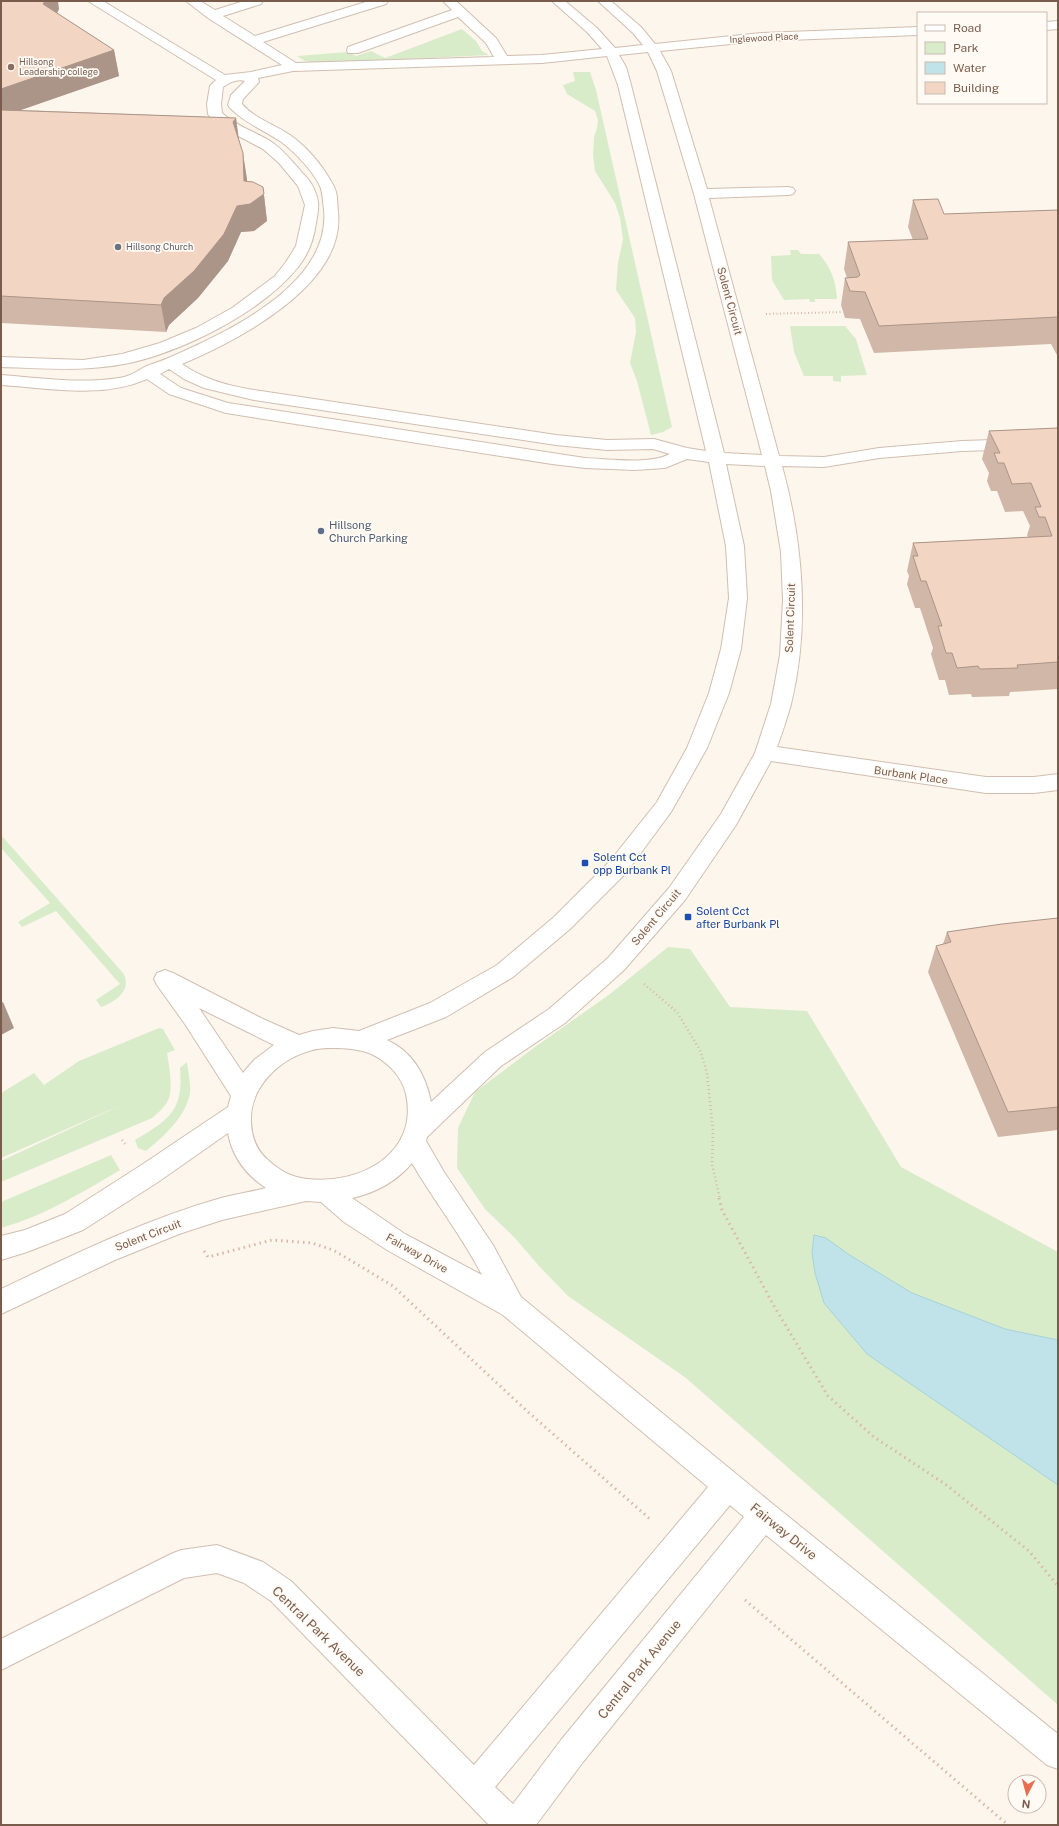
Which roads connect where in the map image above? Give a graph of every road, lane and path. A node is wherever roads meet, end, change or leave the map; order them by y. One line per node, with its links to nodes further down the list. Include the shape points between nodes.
1 (94, 1): 20 (street)
2 (192, 1): 9 (street)
3 (257, 1): 9 (street)
4 (382, 1): 13 (street)
5 (449, 1): 8 (street)
6 (558, 1): 16 (street, via 594,32)
7 (604, 1): 14 (street, Solent Circuit, via 637,30)
8 (459, 12): 15 (street); 17 (street, via 491,41)
9 (212, 15): 13 (street)
10 (1058, 25): 11 (street)
11 (1047, 26)
12 (917, 31): 14 (street, Inglewood Place, via 761,37)
13 (253, 41): 18 (street)
14 (652, 48): 16 (street, Inglewood Place); 22 (street, Solent Circuit, via 671,91)
15 (353, 50)
16 (611, 52): 17 (street, Inglewood Place); 35 (street, via 619,67 626,91)
17 (503, 60): 18 (street, Inglewood Place)
18 (293, 67): 19 (street, Inglewood Place)
19 (251, 76): 20 (street, Inglewood Place); 27 (street, via 252,82 236,98 235,105 240,112 286,139 317,171 329,189 333,211 330,234 312,273 283,300 246,327)
20 (224, 80): 25 (street, via 217,86 214,104 216,114 226,124 268,146 305,185 312,205 303,246 280,280 238,311 202,331)
21 (788, 191): 22 (street)
22 (701, 194): 24 (street, Solent Circuit)
23 (843, 312): 24 (path)
24 (734, 315): 36 (street, Solent Circuit)
25 (124, 359): 28 (street, via 84,365); 32 (street)
26 (1, 362): 28 (street)
27 (170, 363): 29 (street); 34 (street, via 210,386 254,395 556,440 607,445 654,444)
28 (40, 364): 31 (street)
29 (147, 372): 32 (street); 34 (street, via 175,391 226,408 552,459 635,465 665,463)
30 (1, 380): 31 (street)
31 (29, 382): 32 (street)
32 (120, 383)
33 (1058, 442): 36 (street, via 879,453 824,462)
34 (685, 453): 35 (street)
35 (715, 458): 36 (street); 40 (street, via 735,546 738,598 731,649 719,693 697,748 664,807 618,867 562,922 505,971 438,1010)
36 (773, 461): 37 (street, Solent Circuit, via 790,552 792,600 790,655 781,704)
37 (765, 753): 38 (street, Burbank Place, via 986,785); 39 (street, Solent Circuit, via 729,819 677,894)
38 (1058, 782)
39 (616, 964): 43 (street, Solent Circuit, via 557,1016 493,1059); 55 (path, via 646,985 677,1012 700,1050 706,1074 713,1131 712,1164 722,1210 774,1306 828,1396 874,1437 945,1484 1029,1551)
40 (360, 1040): 41 (street, via 333,1038); 43 (street, via 384,1049 403,1064 416,1084 421,1106)
41 (298, 1045): 42 (street, via 281,1052 260,1068); 42 (street, via 165,979 193,1017)
42 (241, 1104): 45 (street); 46 (street, via 240,1139 253,1162 275,1181)
43 (415, 1136): 46 (street, Solent Circuit, via 390,1169 371,1180 350,1189); 50 (street, Fairway Drive, via 435,1180 484,1253)
44 (122, 1140): 45 (path)
45 (149, 1174): 48 (street, via 74,1222)
46 (315, 1192): 47 (street, Solent Circuit, via 222,1209); 50 (street, Fairway Drive, via 396,1242)
47 (184, 1221): 49 (street, Solent Circuit, via 106,1252); 53 (path, via 208,1257 272,1240 312,1243 333,1250 392,1286 528,1412)
48 (1, 1248)
49 (1, 1302)
50 (512, 1306): 51 (street, Fairway Drive)
51 (728, 1485): 52 (street, Fairway Drive); 53 (street)
52 (764, 1515): 54 (street, Central Park Avenue); 57 (street, Fairway Drive)
53 (680, 1544): 58 (street)
54 (716, 1575): 60 (street, Central Park Avenue, via 572,1751); 61 (path)
55 (1058, 1586)
56 (1, 1655): 58 (street, Central Park Avenue, via 181,1564 217,1559 253,1572 281,1591)
57 (1058, 1754)
58 (475, 1787): 59 (street, Central Park Avenue)
59 (511, 1825)
60 (517, 1825)
61 (1008, 1825)

